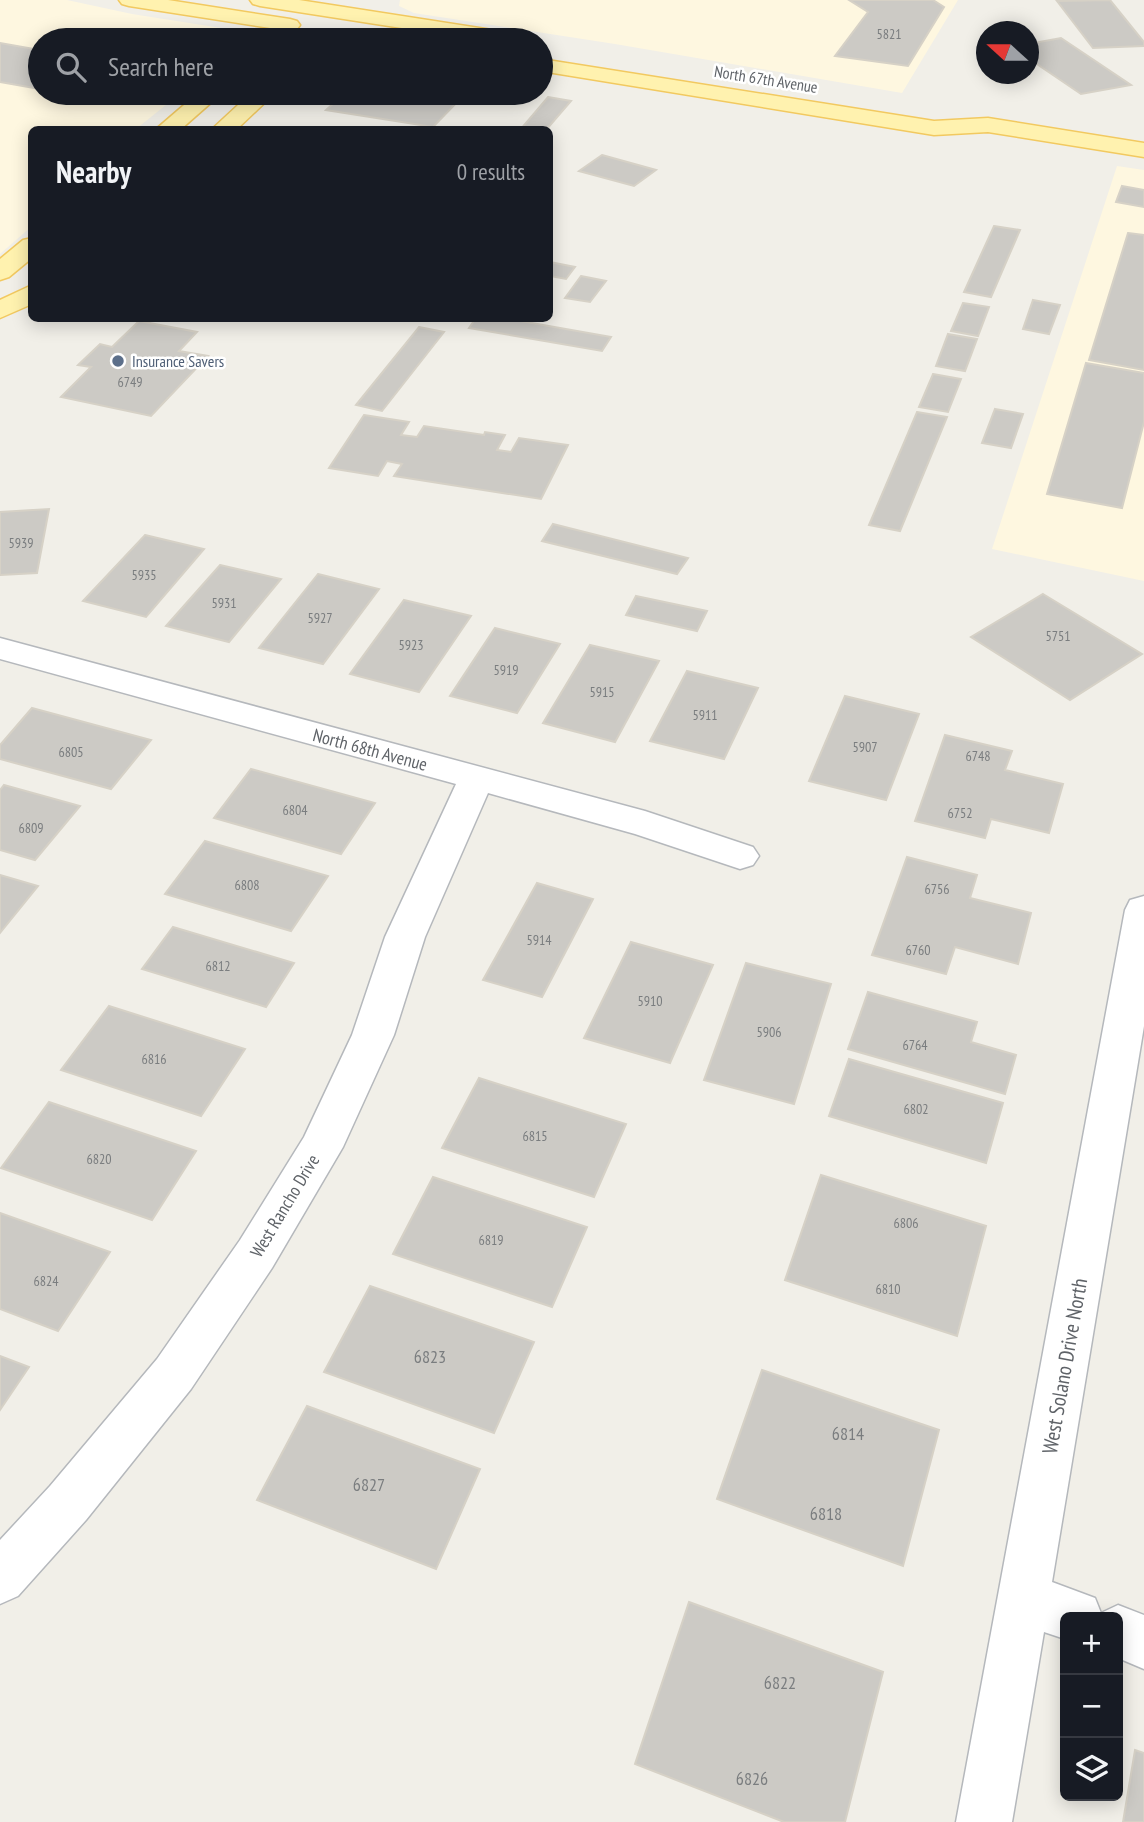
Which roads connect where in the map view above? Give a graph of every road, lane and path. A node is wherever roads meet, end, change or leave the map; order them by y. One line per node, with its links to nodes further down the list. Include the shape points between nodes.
1 (129, 0): 6 (main road)
2 (260, 0): 4 (main road)
3 (370, 0): 5 (main road)
4 (316, 4): 5 (main road); 6 (main road)
5 (352, 14): 9 (main road); 10 (main road)
6 (291, 25): 7 (main road); 8 (main road)
7 (287, 28)
8 (309, 28)
9 (336, 28)
10 (441, 28)
11 (553, 67): 15 (main road, North 67th Avenue, via 934,128)
12 (196, 105): 16 (main road)
13 (250, 105): 17 (main road)
14 (945, 107): 15 (main road, North 67th Avenue)
15 (988, 125): 18 (main road, North 67th Avenue)
16 (171, 126)
17 (227, 126)
18 (1144, 150)
19 (28, 248): 20 (main road)
20 (0, 272)
21 (28, 295): 22 (main road)
22 (0, 310)
23 (0, 648): 24 (street, North 68th Avenue)
24 (476, 779): 25 (street, North 68th Avenue, via 645,824); 28 (street, West Rancho Drive, via 405,937 373,1035 321,1147 256,1254 174,1374)
25 (740, 856)
26 (1144, 910): 27 (street, West Solano Drive North)
27 (1129, 1088): 29 (street, West Solano Drive North)
28 (0, 1578)
29 (1023, 1598): 30 (street); 33 (street, West Solano Drive North)
30 (1062, 1612)
31 (1123, 1634): 32 (street)
32 (1144, 1642)
33 (984, 1822)

